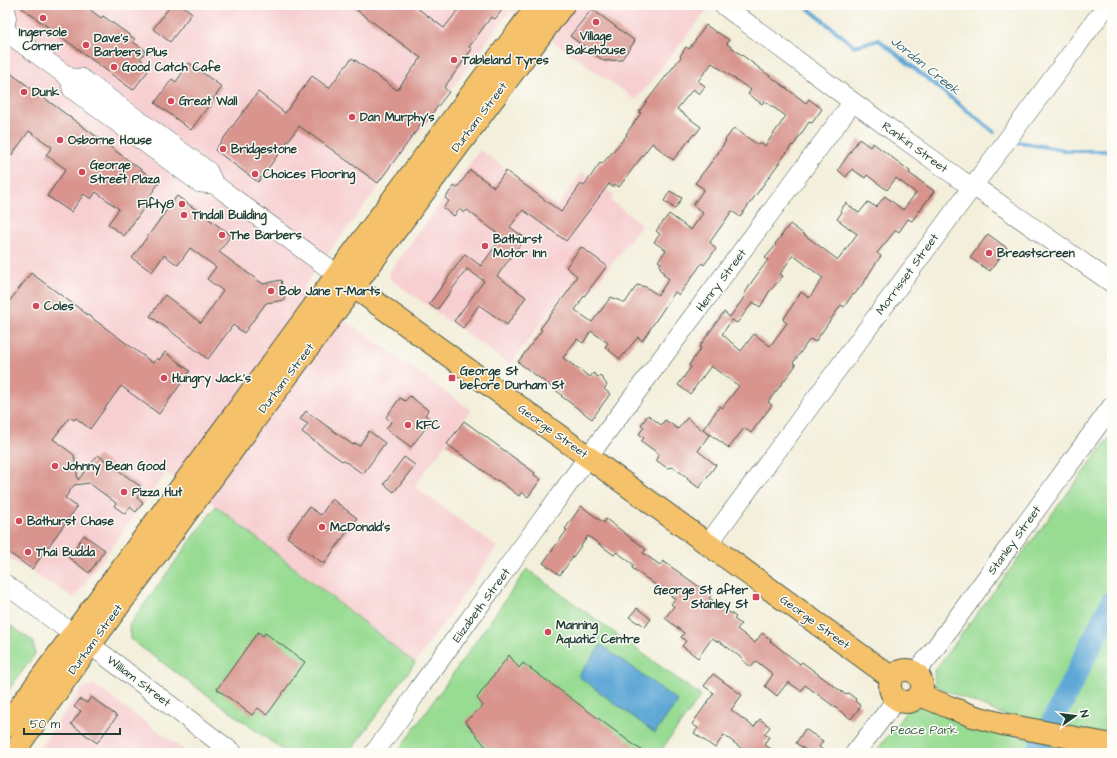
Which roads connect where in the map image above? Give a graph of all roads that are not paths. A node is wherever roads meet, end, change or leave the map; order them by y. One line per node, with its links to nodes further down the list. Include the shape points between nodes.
1 (538, 5): 10 (main road, Durham Street, via 390,204)
2 (563, 5): 10 (main road, Durham Street, via 394,231)
3 (722, 5): 8 (street, Rankin Street)
4 (1107, 5): 9 (street, Morrisset Street)
5 (5, 6): 6 (street)
6 (5, 26)
7 (5, 31): 10 (street, George Street, via 70,78 81,78 178,149 208,172 214,184)
8 (852, 102): 9 (street, Rankin Street); 13 (street, Henry Street)
9 (972, 186): 11 (street, Rankin Street); 14 (street, Morrisset Street)
10 (346, 281): 13 (main road, George Street); 16 (main road, Durham Street)
11 (1112, 283)
12 (1112, 406): 17 (street, Stanley Street)
13 (588, 457): 14 (main road, George Street); 25 (street, Elizabeth Street)
14 (708, 544): 18 (main road, George Street)
15 (5, 584): 16 (street, William Street)
16 (82, 640): 21 (main road, Durham Street); 23 (main road, Durham Street); 24 (street, William Street)
17 (916, 673): 18 (main road, via 910,670 900,671); 19 (main road, via 922,685)
18 (892, 678): 20 (main road, via 891,692)
19 (920, 695): 20 (main road, via 912,701); 22 (main road, via 973,716 1002,724)
20 (897, 699): 26 (street)
21 (5, 727)
22 (1103, 743)
23 (13, 753)
24 (233, 753)
25 (374, 753)
26 (855, 753)

